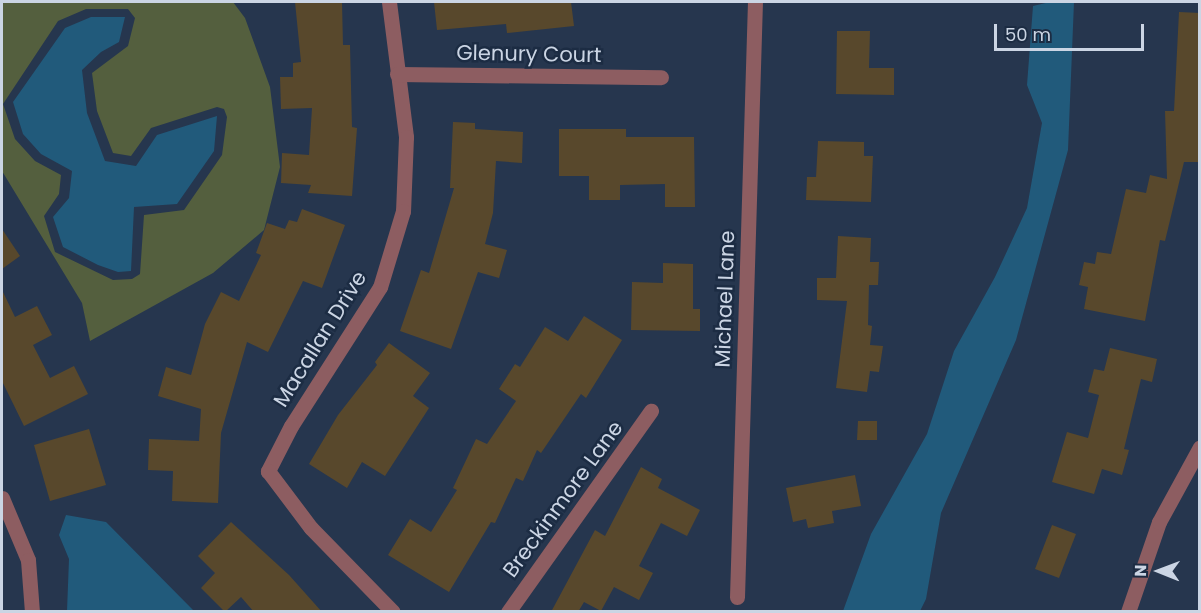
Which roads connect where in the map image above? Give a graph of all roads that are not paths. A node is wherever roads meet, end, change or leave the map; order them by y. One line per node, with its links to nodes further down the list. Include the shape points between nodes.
1 (389, 2): 3 (street, Macallan Drive)
2 (755, 2): 8 (street, Michael Lane)
3 (397, 74): 4 (street, Glenury Court); 10 (street, Macallan Drive, via 406,137 403,211 380,287 291,426 268,471 311,528)
4 (661, 77)
5 (651, 411): 11 (street, Breckinmore Lane)
6 (1200, 447): 12 (street, via 1160,522)
7 (2, 498): 9 (street, via 28,560)
8 (737, 597)
9 (32, 612)
10 (393, 612)
11 (508, 612)
12 (1128, 612)

